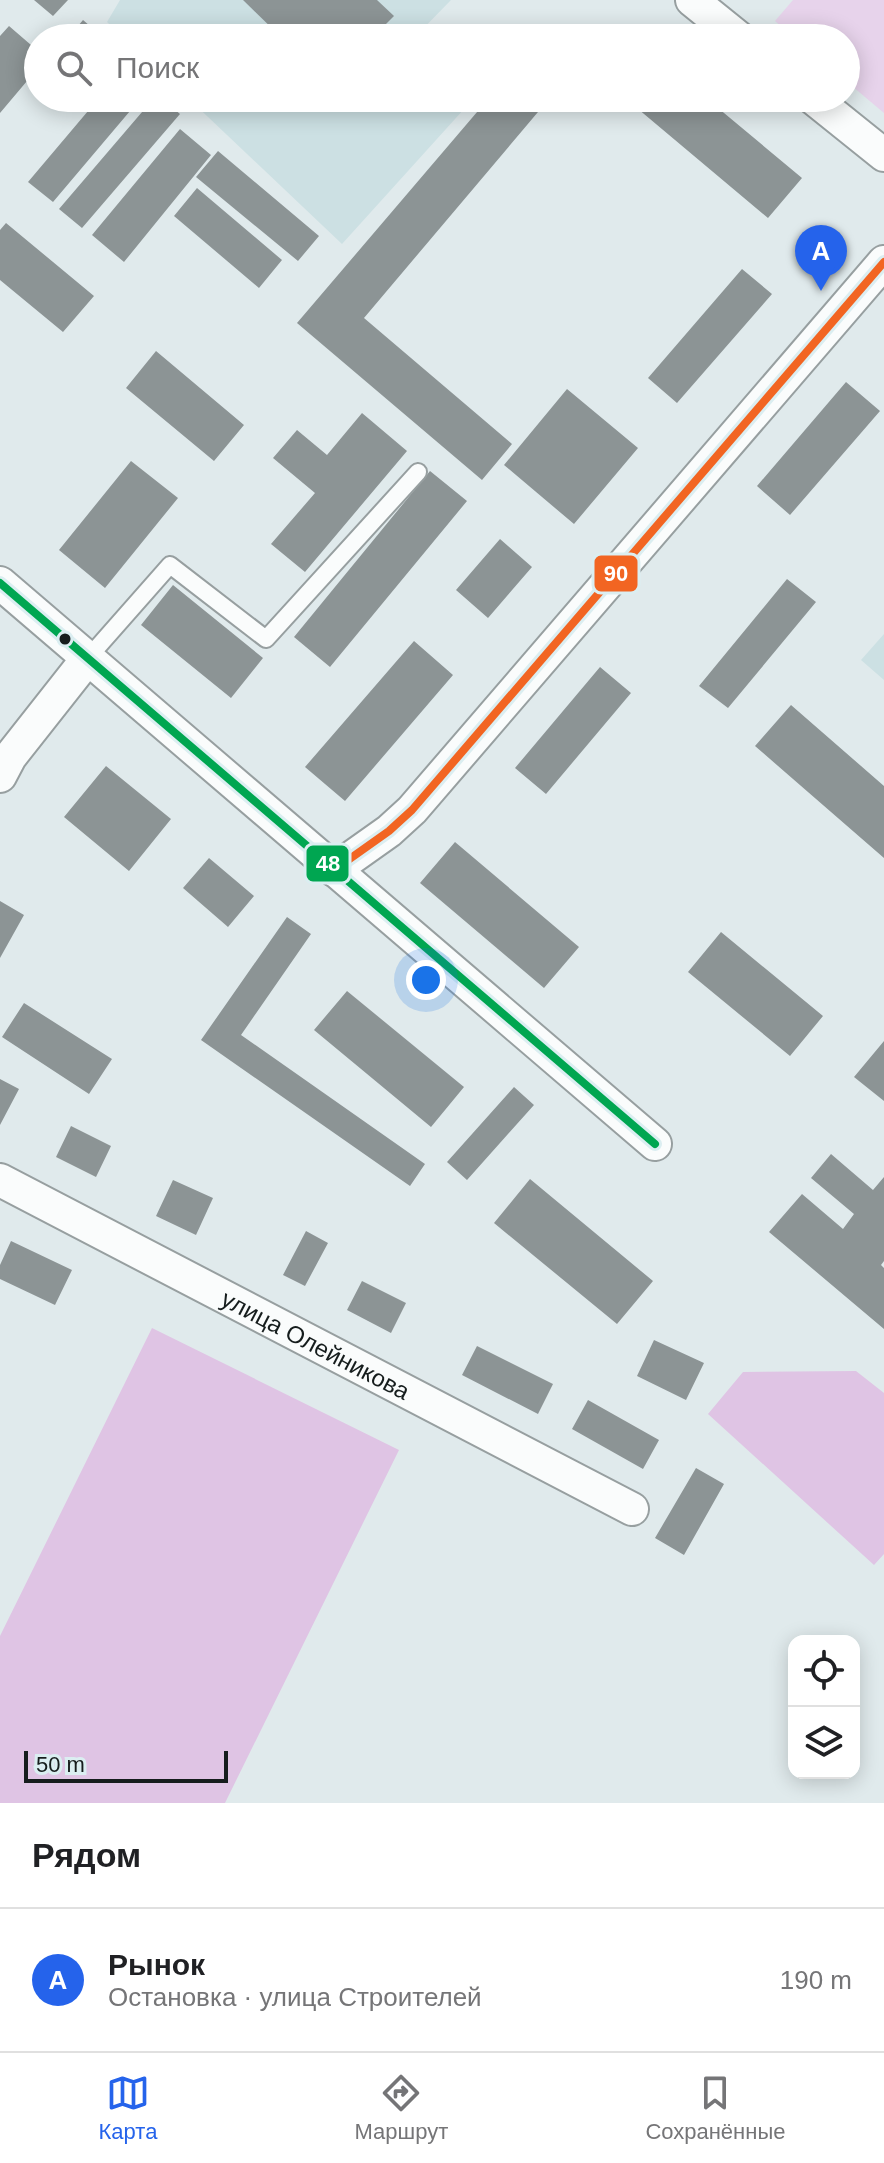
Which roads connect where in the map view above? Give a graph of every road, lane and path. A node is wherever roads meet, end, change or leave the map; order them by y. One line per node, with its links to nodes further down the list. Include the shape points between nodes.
1 (692, 0): 2 (street)
2 (722, 24)
3 (830, 112): 4 (street)
4 (884, 155)
5 (884, 262): 10 (street, via 412,810)
6 (418, 472): 8 (lane, via 266,639 170,565)
7 (0, 583): 8 (street)
8 (88, 658): 9 (street); 10 (street)
9 (0, 776)
10 (334, 870): 11 (street)
11 (655, 1144)
12 (0, 1180): 13 (street, улица Олейникова)
13 (632, 1509)

